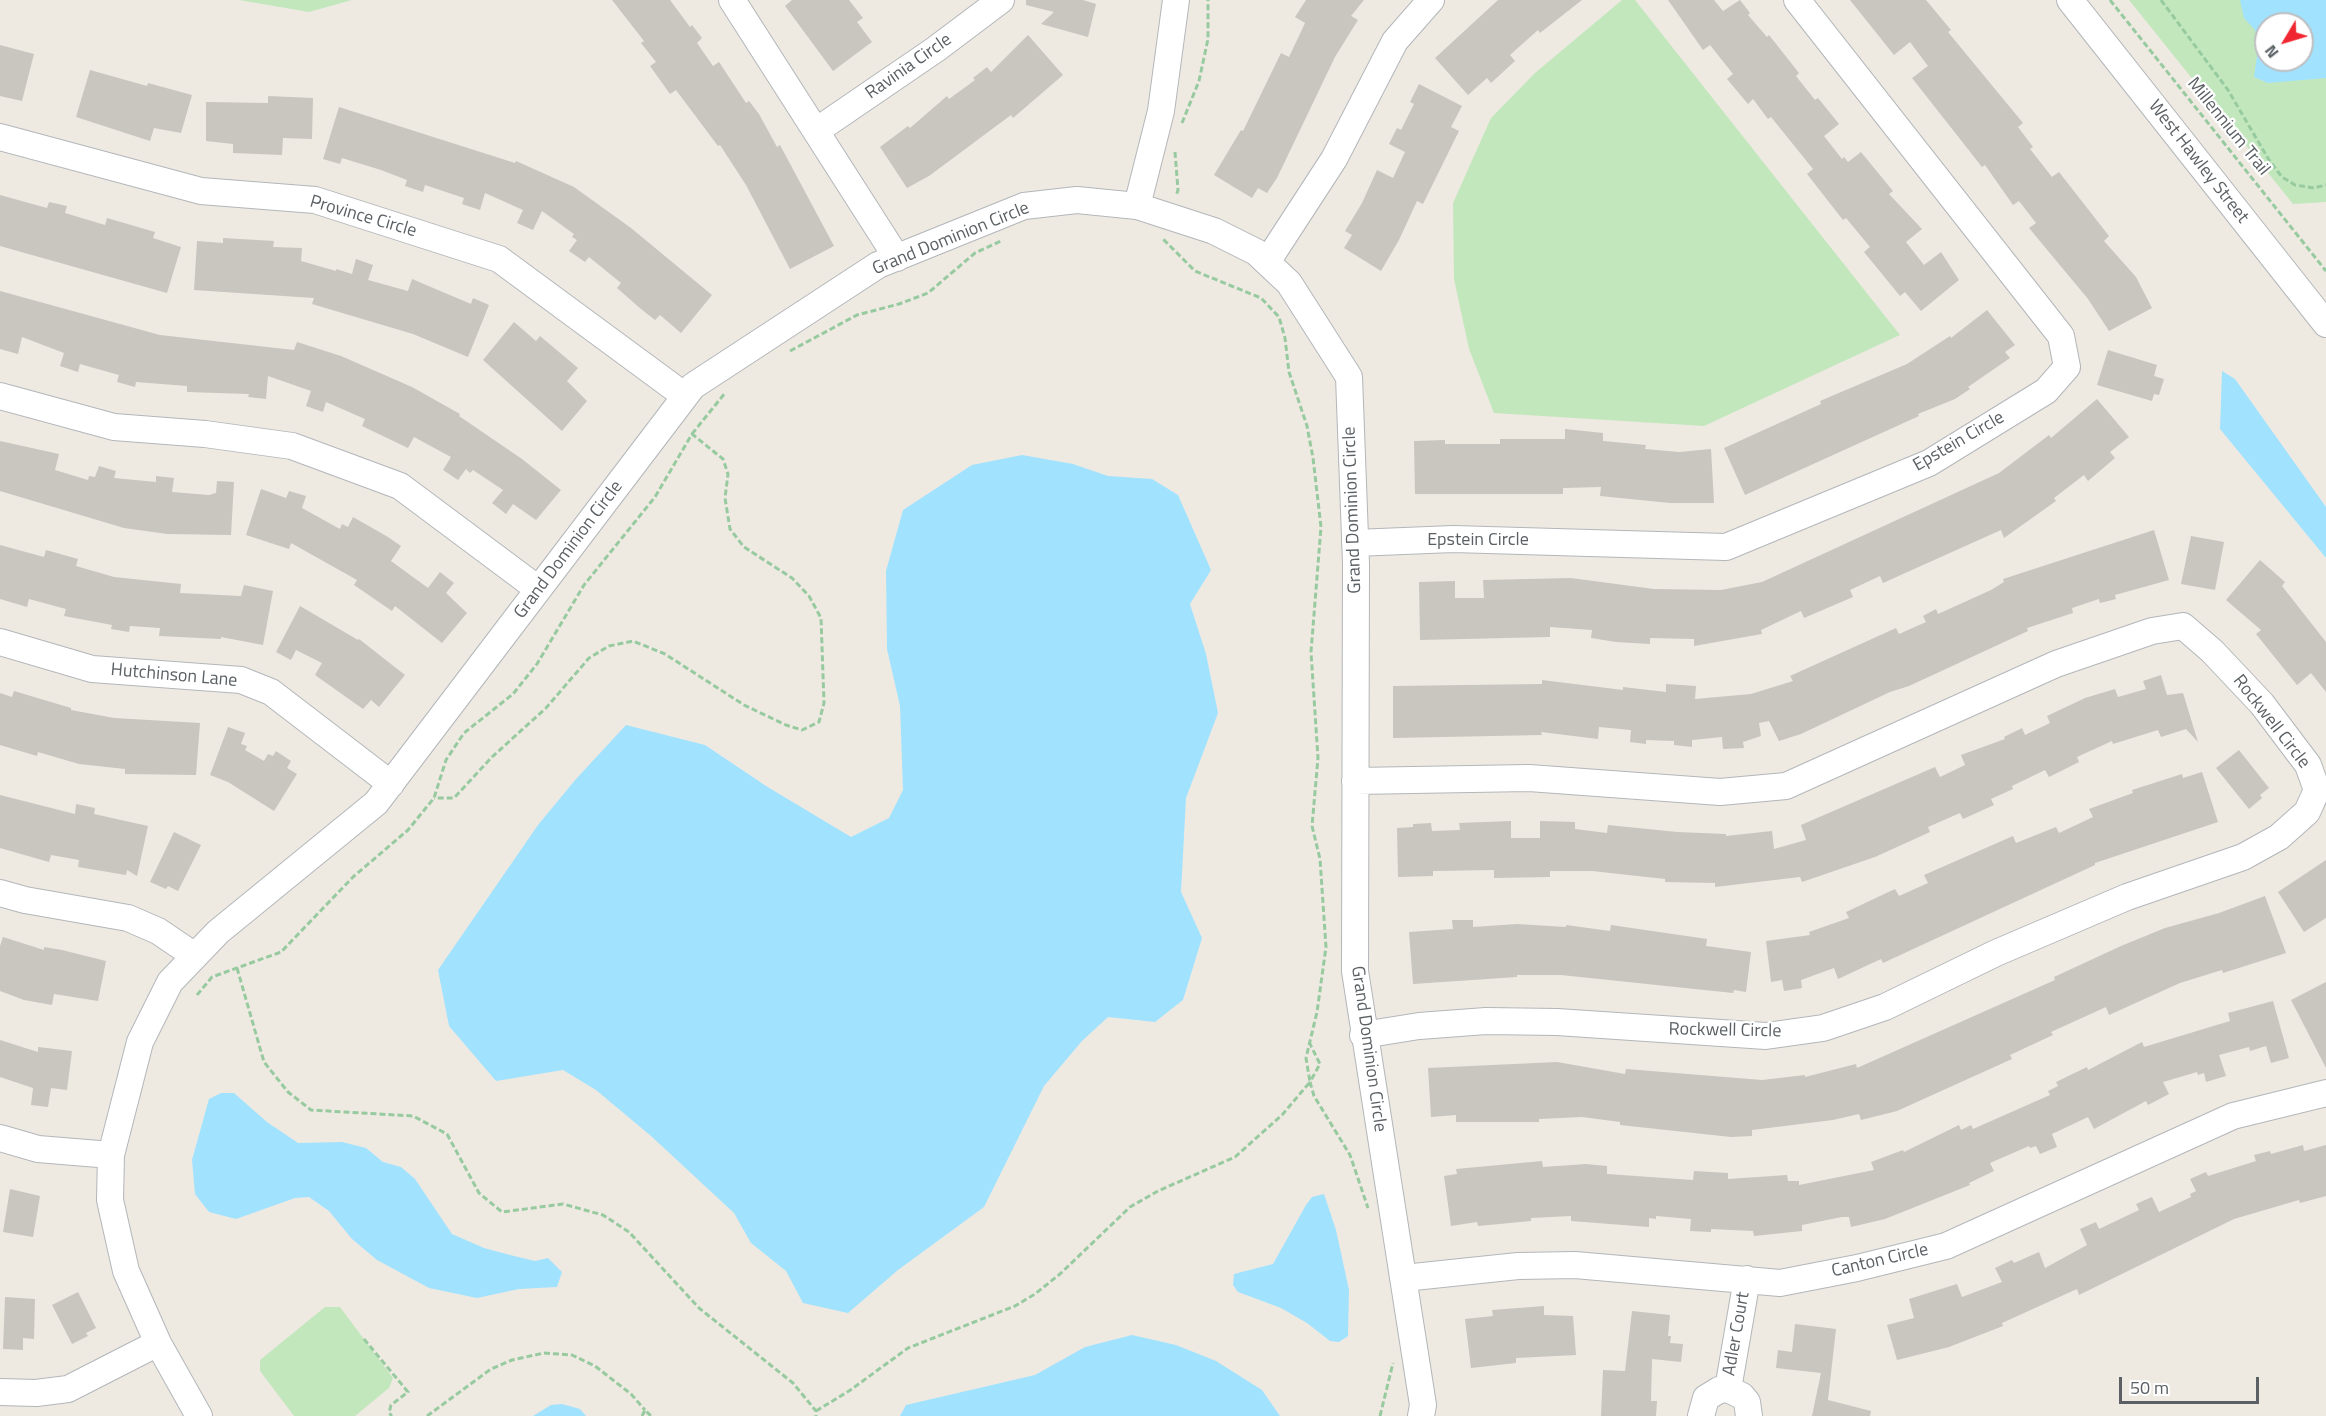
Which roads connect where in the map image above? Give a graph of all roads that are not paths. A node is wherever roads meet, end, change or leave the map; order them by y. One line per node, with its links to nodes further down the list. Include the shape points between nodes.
1 (732, 0): 7 (street)
2 (1001, 0): 7 (street, Ravinia Circle)
3 (1176, 0): 9 (street, via 1161,111)
4 (1431, 0): 11 (street, via 1395,41 1335,159)
5 (1797, 0): 15 (street, Epstein Circle, via 2061,336 2067,367 2046,391 1929,463 1726,546 1453,539)
6 (2070, 0): 12 (street, West Hawley Street)
7 (816, 131): 10 (street)
8 (0, 137): 14 (street, Province Circle, via 201,191 315,200 499,258)
9 (1137, 206): 10 (street, Grand Dominion Circle, via 1077,200 1024,206); 11 (street, Grand Dominion Circle, via 1214,231 1256,252)
10 (897, 258): 14 (street, Grand Dominion Circle, via 878,265 693,386)
11 (1267, 262): 15 (street, Grand Dominion Circle, via 1289,283 1349,377)
12 (2326, 324)
13 (0, 396): 16 (street, via 114,427 292,446 400,486)
14 (685, 396): 16 (street, Grand Dominion Circle)
15 (1355, 543): 18 (street, Grand Dominion Circle)
16 (538, 589): 19 (street, Grand Dominion Circle)
17 (0, 642): 19 (street, Hutchinson Lane, via 92,669 241,680 271,692)
18 (1354, 781): 22 (street, Grand Dominion Circle, via 1354,971); 22 (street, Rockwell Circle, via 1528,778 1720,792 1786,786 2056,664 2152,631 2183,626 2262,704 2308,765 2317,790 2307,812 2279,837 2244,858 2127,897 1996,953 1886,1007 1822,1028 1766,1036 1486,1021)
19 (391, 784): 21 (street, Grand Dominion Circle, via 376,804 218,932)
20 (0, 893): 21 (street, via 128,918 158,931)
21 (195, 956): 25 (street, Grand Dominion Circle, via 170,982 140,1042)
22 (1363, 1035): 26 (street, Grand Dominion Circle)
23 (2326, 1093): 27 (street, Canton Circle, via 2233,1116 1946,1246 1780,1283)
24 (0, 1138): 25 (street, via 38,1149)
25 (111, 1155): 28 (street, Grand Dominion Circle, via 110,1200 126,1271)
26 (1404, 1278): 27 (street, Canton Circle, via 1518,1266 1575,1265); 32 (street, Grand Dominion Circle, via 1423,1405)
27 (1746, 1279): 29 (street, Adler Court)
28 (158, 1343): 30 (street, via 68,1389); 31 (street, Grand Dominion Circle)
29 (1728, 1389): 33 (street, Adler Court, via 1706,1398); 34 (street, Adler Court, via 1747,1402)
30 (0, 1392)
31 (199, 1416)
32 (1421, 1416)
33 (1701, 1416)
34 (1749, 1416)

